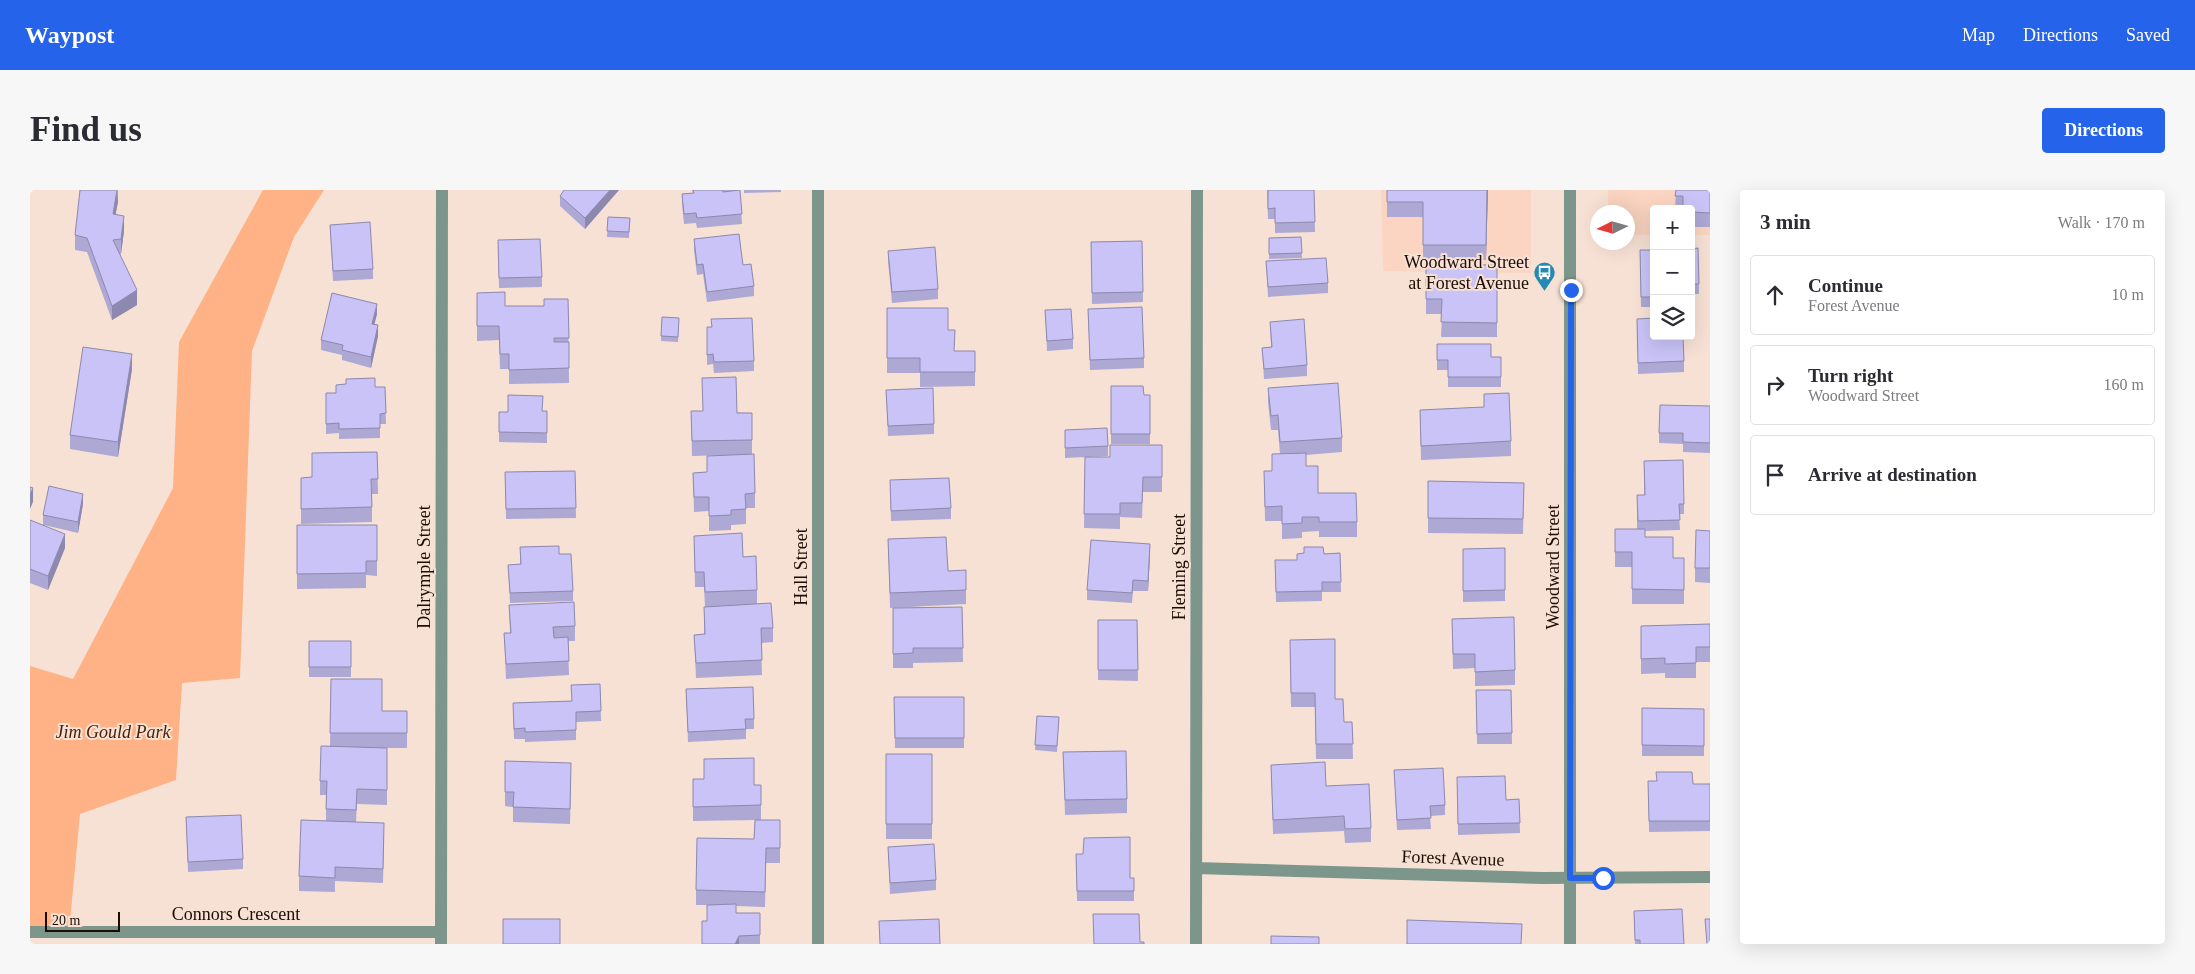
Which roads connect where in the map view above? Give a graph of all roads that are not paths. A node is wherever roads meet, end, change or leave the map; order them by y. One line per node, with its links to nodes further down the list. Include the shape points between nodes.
1 (442, 190): 9 (street, Dalrymple Street)
2 (818, 190): 10 (street, Hall Street)
3 (1197, 190): 5 (street, Fleming Street)
4 (1570, 190): 7 (street, Woodward Street)
5 (1196, 868): 7 (street, Forest Avenue); 11 (street, Fleming Street)
6 (1710, 877): 7 (street, Forest Avenue)
7 (1570, 878): 12 (street, Woodward Street)
8 (30, 932): 9 (street, Connors Crescent)
9 (442, 938)
10 (818, 944)
11 (1196, 944)
12 (1570, 944)

